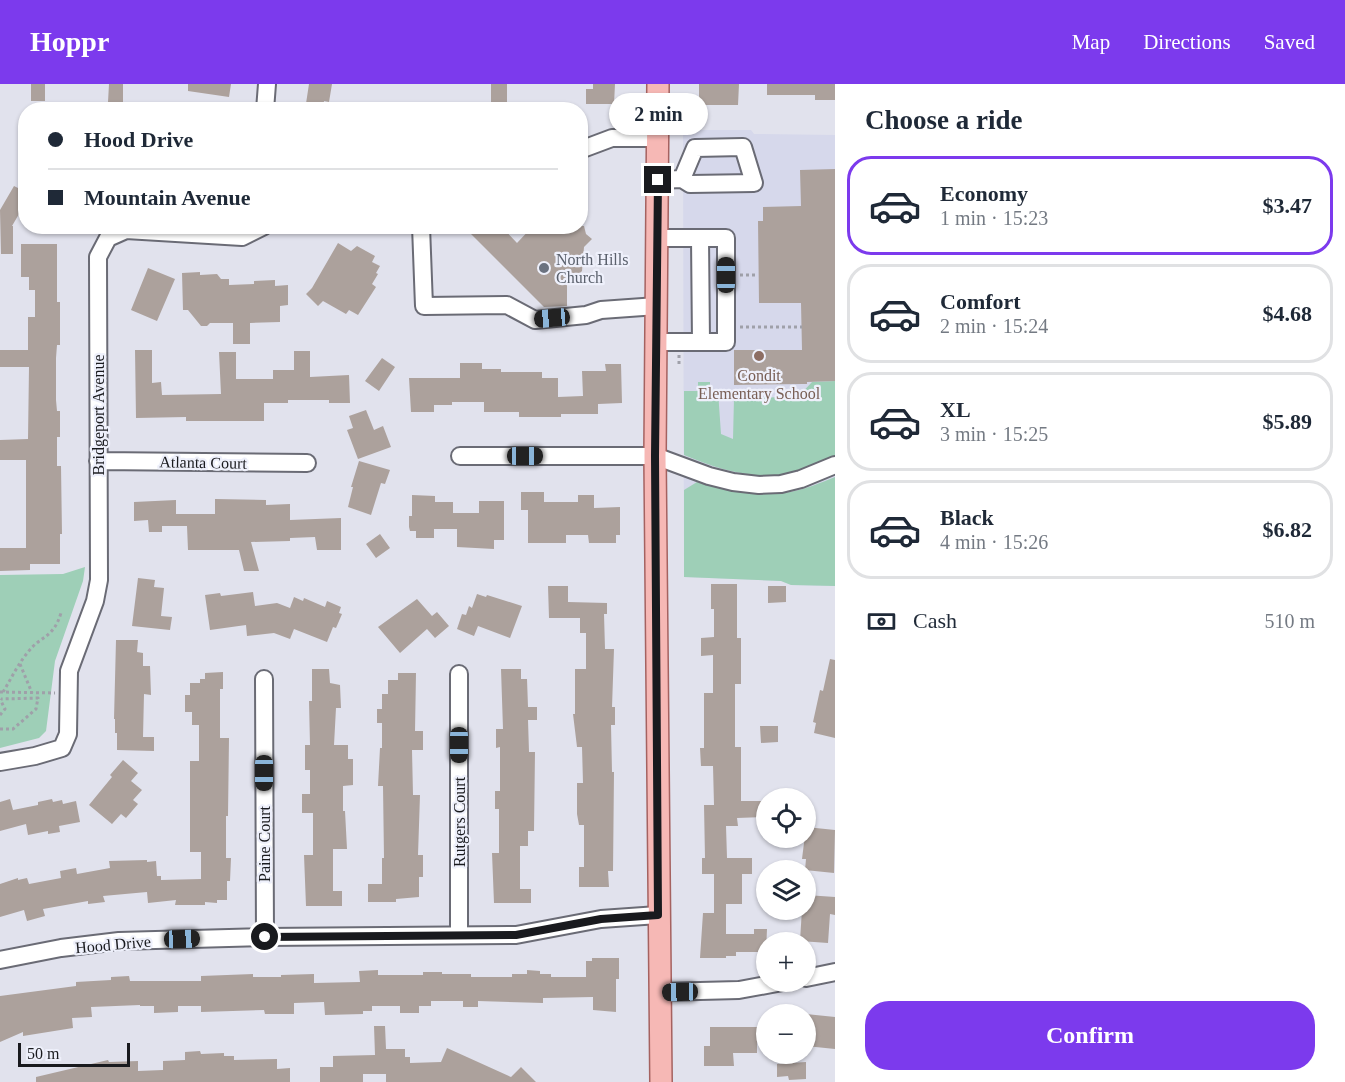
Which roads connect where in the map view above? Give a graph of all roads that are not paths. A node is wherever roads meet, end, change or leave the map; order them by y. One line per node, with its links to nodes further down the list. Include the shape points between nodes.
1 (267, 84): 3 (street)
2 (658, 84): 4 (main road)
3 (266, 102)
4 (658, 138): 5 (street, via 612,138); 7 (main road)
5 (588, 147)
6 (682, 179): 7 (street)
7 (658, 180): 12 (main road)
8 (117, 234): 19 (street, Bridgeport Avenue, via 108,238 98,257)
9 (192, 234): 10 (street, Bridgeport Avenue)
10 (248, 234)
11 (422, 234): 14 (street, via 424,306 507,305 536,320)
12 (657, 238): 13 (street); 14 (main road)
13 (700, 238): 16 (street); 16 (street, via 726,238 726,342)
14 (657, 306): 15 (main road)
15 (656, 342): 16 (street); 18 (main road)
16 (701, 342)
17 (460, 456): 18 (street)
18 (655, 456): 21 (street, via 709,476 759,485 801,479); 25 (main road)
19 (98, 461): 20 (street, Atlanta Court); 24 (street, Bridgeport Avenue, via 99,580 69,670 68,734 62,748)
20 (307, 463)
21 (835, 465)
22 (459, 674): 26 (street, Rutgers Court)
23 (264, 679): 27 (street, Paine Court)
24 (0, 762)
25 (658, 915): 26 (street, Hood Drive, via 601,919 516,935); 32 (main road)
26 (459, 934): 27 (street, Hood Drive)
27 (265, 937): 28 (street, Hood Drive, via 119,941)
28 (0, 960)
29 (835, 972): 30 (street)
30 (816, 976)
31 (756, 987): 32 (street)
32 (661, 992): 33 (main road)
33 (661, 1082)

